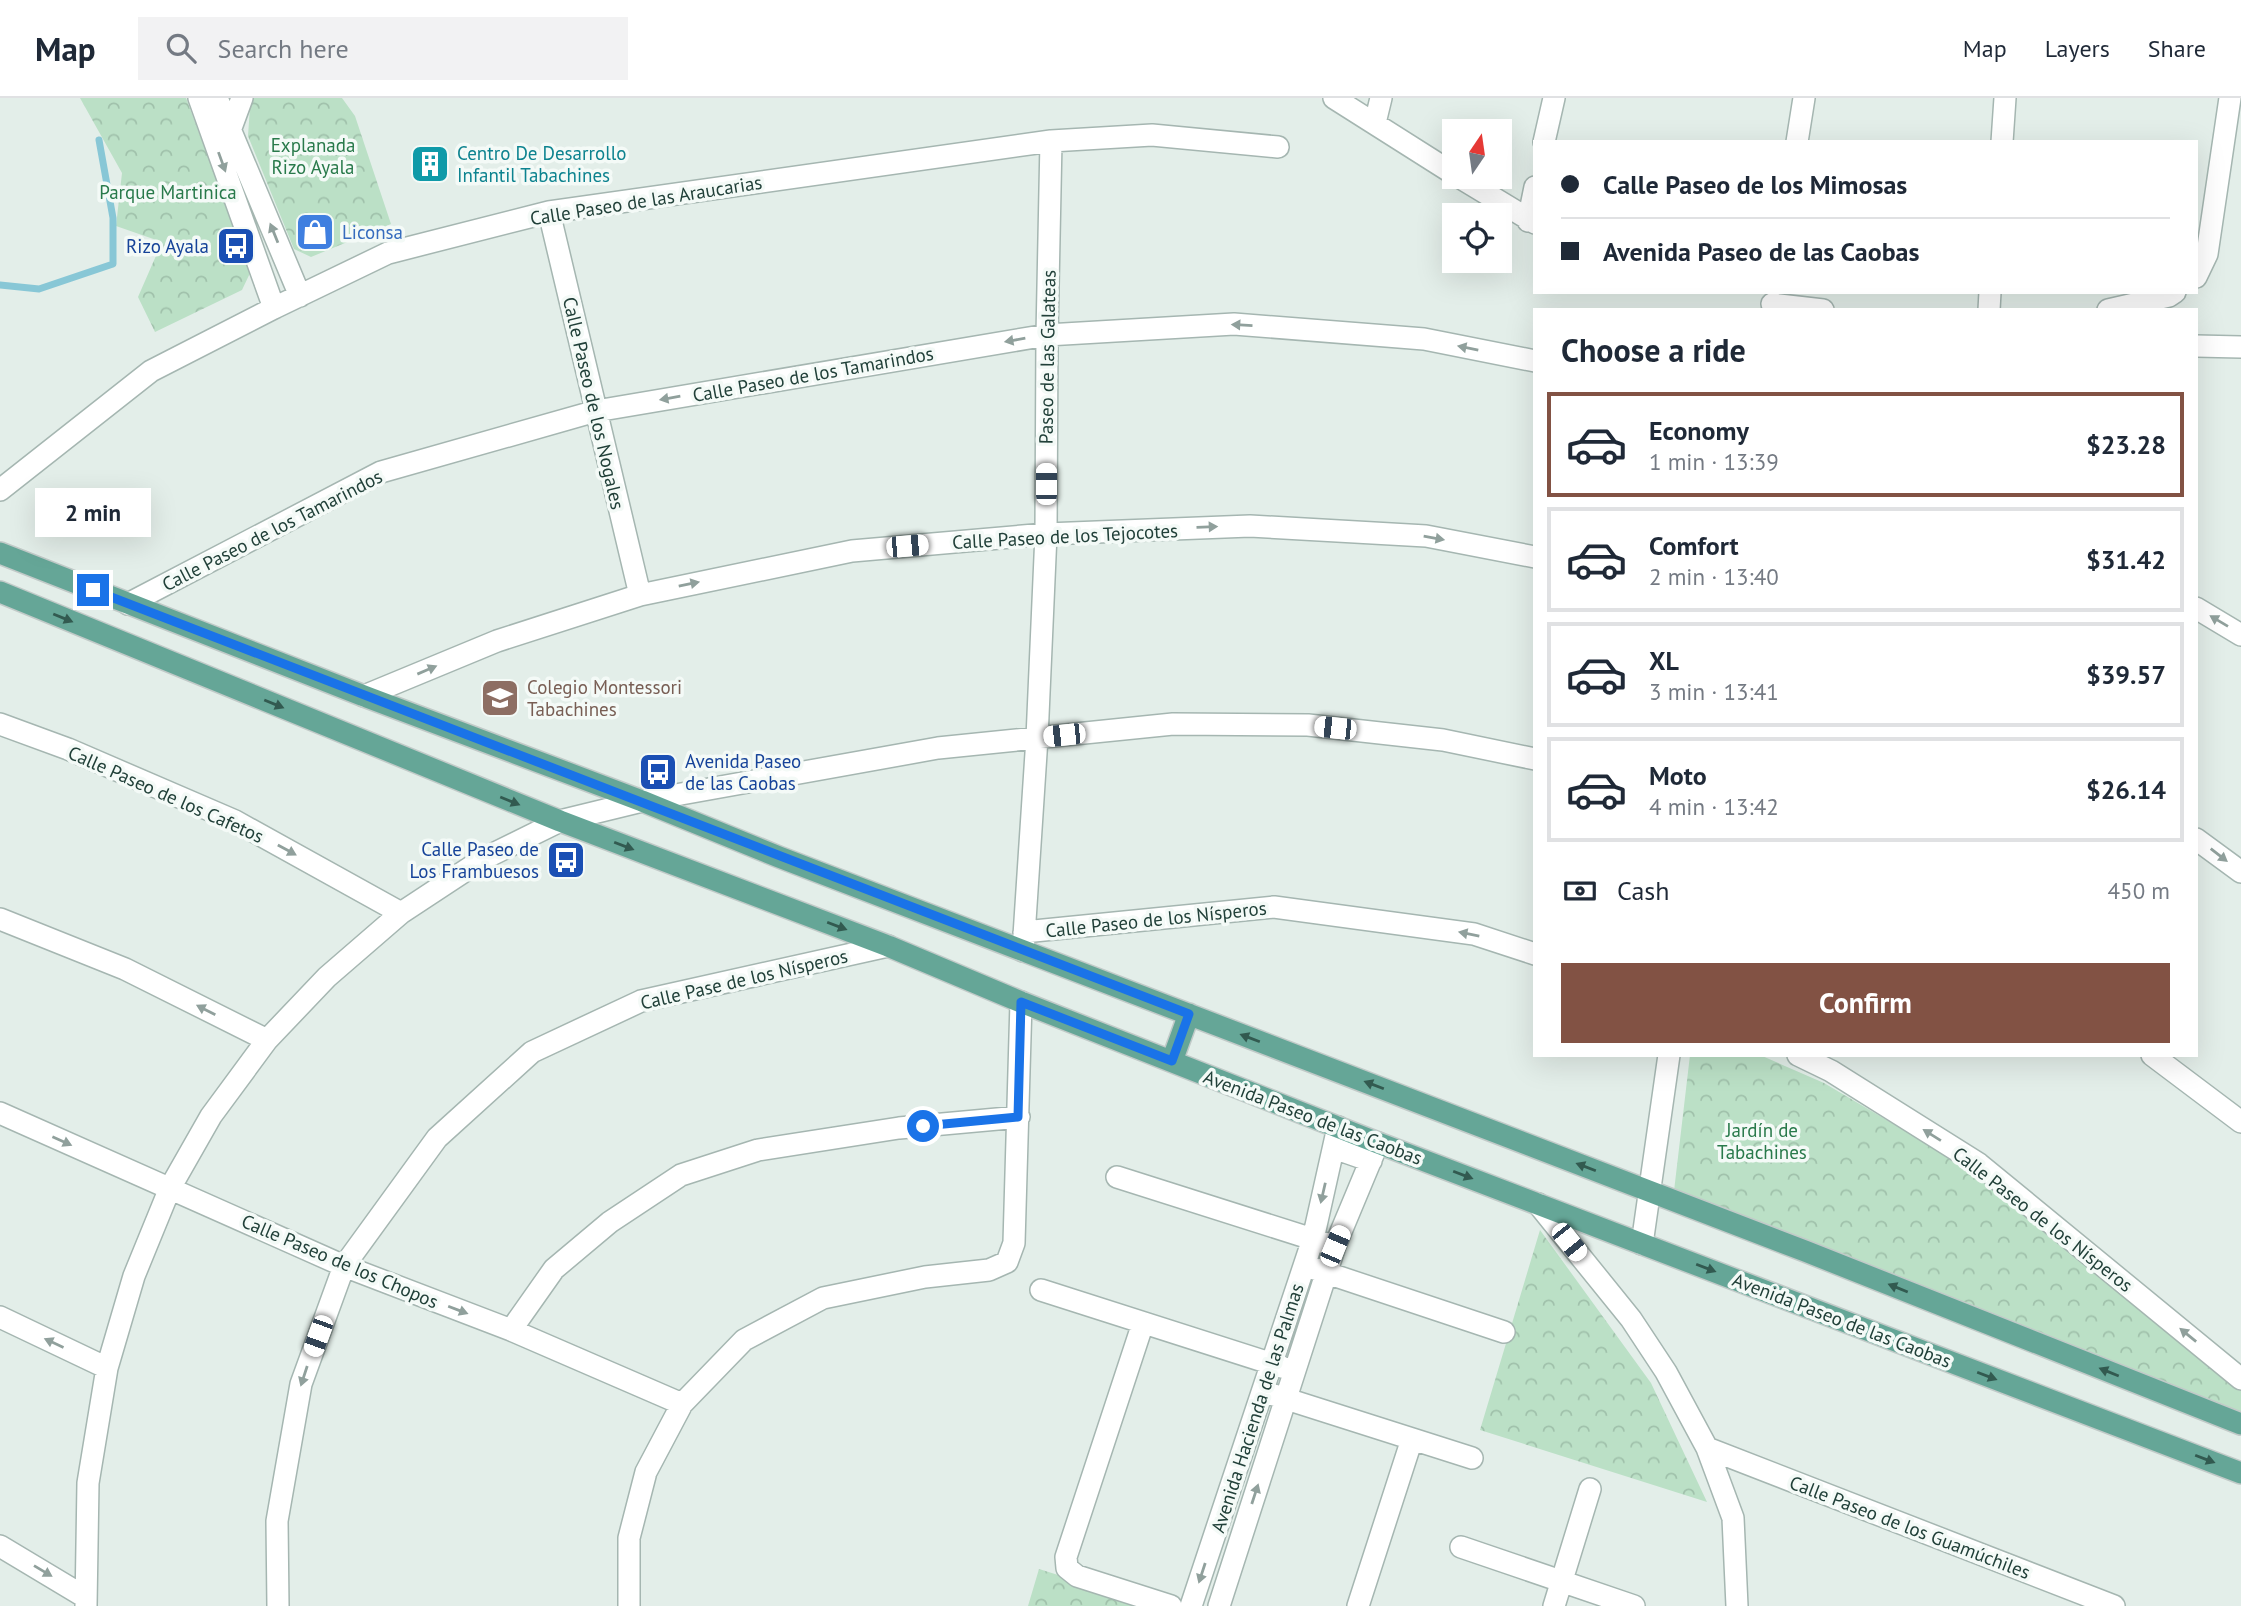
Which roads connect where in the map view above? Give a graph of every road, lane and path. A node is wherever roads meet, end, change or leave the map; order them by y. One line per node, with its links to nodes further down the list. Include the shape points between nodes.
1 (199, 98): 27 (street, one-way to 27)
2 (217, 98): 11 (street)
3 (242, 98): 11 (street)
4 (1334, 98): 10 (street)
5 (1381, 98): 10 (street)
6 (1554, 98): 13 (street)
7 (1804, 98): 14 (street)
8 (2005, 98): 15 (street)
9 (2230, 98): 12 (street)
10 (1375, 123): 18 (street)
11 (231, 128): 25 (street, one-way to 11)
12 (2233, 132): 23 (street, via 2207,254)
13 (1544, 140)
14 (1797, 140)
15 (2002, 140)
16 (1051, 141): 17 (street, Calle Paseo de las Araucarias, via 1152,135); 21 (street, Calle Paseo de las Araucarias); 30 (street, Paseo de las Galateas)
17 (1278, 147)
18 (1442, 166)
19 (1478, 189): 22 (street)
20 (1533, 204): 22 (street)
21 (549, 212): 25 (street, Calle Paseo de las Araucarias, via 388,254); 34 (street, Calle Paseo de los Nogales)
22 (1531, 222)
23 (2198, 273)
24 (2172, 294): 29 (street)
25 (300, 296): 27 (street, Calle Paseo de las Araucarias)
26 (1773, 302): 28 (street)
27 (274, 308): 35 (street, Calle Paseo de las Araucarias, via 151,371)
28 (1810, 308)
29 (2117, 308)
30 (1047, 335): 33 (street, Calle Paseo de los Tamarindos, one-way to 30, via 1424,339 1234,324); 34 (street, Calle Paseo de los Tamarindos, one-way to 34); 36 (street, Paseo de las Galateas)
31 (2198, 346): 32 (street)
32 (2241, 347)
33 (1533, 361)
34 (596, 411): 40 (street, Calle Paseo de los Nogales); 41 (street, Calle Paseo de los Tamarindos, via 381,472)
35 (0, 490)
36 (1045, 534): 38 (street, Calle Paseo de los Tejocotes, one-way to 38, via 1250,526 1426,536); 40 (street, Calle Paseo de los Tejocotes, one-way to 36, via 852,551); 46 (street, Paseo de las Galateas)
37 (0, 553): 41 (main road)
38 (1533, 557)
39 (0, 592): 49 (main road, Avenida Paseo de las Caobas, one-way to 49)
40 (640, 594): 44 (street, Calle Paseo de los Tejocotes, one-way to 40, via 497,640)
41 (128, 604): 44 (main road)
42 (2198, 609): 43 (street, one-way to 42)
43 (2241, 635)
44 (364, 696): 48 (main road)
45 (0, 724): 52 (street, Calle Paseo de los Cafetos, one-way to 52, via 235,821)
46 (1037, 738): 47 (street, via 1173,724 1308,725 1443,740); 48 (street, via 925,750); 54 (street, Paseo de las Galateas)
47 (1533, 760)
48 (642, 800): 49 (street); 54 (main road, via 779,857)
49 (560, 821): 52 (street, via 483,859); 55 (main road, Avenida Paseo de las Caobas, one-way to 55)
50 (2198, 840): 51 (street, one-way to 51)
51 (2241, 872)
52 (401, 912): 59 (street, via 327,977)
53 (0, 919): 59 (street, one-way to 53, via 125,969)
54 (1024, 941): 56 (street, Calle Paseo de los Nísperos, one-way to 54, via 1474,934 1275,907); 58 (main road)
55 (888, 946): 57 (main road, Avenida Paseo de las Caobas); 76 (street, Calle Pase de los Nísperos, via 641,1001 531,1052 437,1138)
56 (1533, 953)
57 (1021, 1002): 63 (main road, Avenida Paseo de las Caobas); 65 (street)
58 (1189, 1014): 63 (main road); 71 (main road, one-way to 58)
59 (267, 1040): 70 (street, via 211,1116)
60 (1669, 1057): 71 (street)
61 (1802, 1057): 87 (street, Calle Paseo de los Nísperos, one-way to 61, via 1979,1164)
62 (2155, 1057): 66 (street)
63 (1172, 1061): 67 (main road, Avenida Paseo de las Caobas)
64 (0, 1113): 70 (street, Calle Paseo de los Chopos, one-way to 70)
65 (1018, 1117): 82 (street, via 899,1128 758,1150 681,1175 610,1223 554,1269); 90 (street, via 1014,1243 1007,1262 989,1270 925,1277 823,1298 744,1340)
66 (2241, 1122)
67 (1336, 1137): 68 (main road, Avenida Paseo de las Caobas); 73 (street, Avenida Hacienda de las Palmas, one-way to 73)
68 (1375, 1152): 72 (main road, Avenida Paseo de las Caobas, one-way to 72); 75 (street, Avenida Hacienda de las Palmas)
69 (1117, 1177): 73 (street)
70 (170, 1188): 76 (street, Calle Paseo de los Chopos); 85 (street, via 134,1276)
71 (1650, 1191): 74 (street); 91 (main road, one-way to 71)
72 (1538, 1204): 74 (main road, Avenida Paseo de las Caobas); 93 (street, via 1631,1319)
73 (1313, 1239): 75 (street); 77 (street, Avenida Hacienda de las Palmas)
74 (1642, 1244): 95 (main road, Avenida Paseo de las Caobas, one-way to 95)
75 (1335, 1246): 78 (street, Avenida Hacienda de las Palmas)
76 (344, 1266): 82 (street, Calle Paseo de los Chopos, one-way to 82); 101 (street, Calle Pase de los Nísperos, one-way to 101, via 301,1384 277,1521)
77 (1304, 1266): 78 (street); 84 (street, Avenida Hacienda de las Palmas)
78 (1326, 1273): 83 (street); 86 (street, Avenida Hacienda de las Palmas)
79 (1041, 1290): 81 (street)
80 (0, 1317): 85 (street, one-way to 80)
81 (1143, 1323): 84 (street); 103 (street, via 1066,1557 1067,1568 1077,1576)
82 (511, 1330): 90 (street, Calle Paseo de los Chopos)
83 (1504, 1332)
84 (1271, 1363): 86 (street); 88 (street, Avenida Hacienda de las Palmas)
85 (107, 1368): 100 (street, via 88,1483)
86 (1295, 1371): 89 (street, Avenida Hacienda de las Palmas)
87 (2241, 1378)
88 (1262, 1392): 89 (street); 104 (street, Avenida Hacienda de las Palmas, one-way to 104)
89 (1286, 1399): 92 (street); 105 (street, Avenida Hacienda de las Palmas, one-way to 89)
90 (682, 1404): 102 (street, via 642,1485 629,1538)
91 (2241, 1424)
92 (1412, 1439): 94 (street); 106 (street)
93 (1707, 1448): 109 (street, via 1733,1518); 110 (street, Calle Paseo de los Guamúchiles)
94 (1472, 1458)
95 (2241, 1473)
96 (1590, 1489): 99 (street)
97 (0, 1546): 100 (street, one-way to 100)
98 (1461, 1547): 99 (street)
99 (1562, 1581): 107 (street); 108 (street)
100 (86, 1602)
101 (278, 1606)
102 (629, 1606)
103 (1171, 1606)
104 (1191, 1606)
105 (1219, 1606)
106 (1359, 1606)
107 (1554, 1606)
108 (1634, 1606)
109 (1737, 1606)
110 (2114, 1606)

